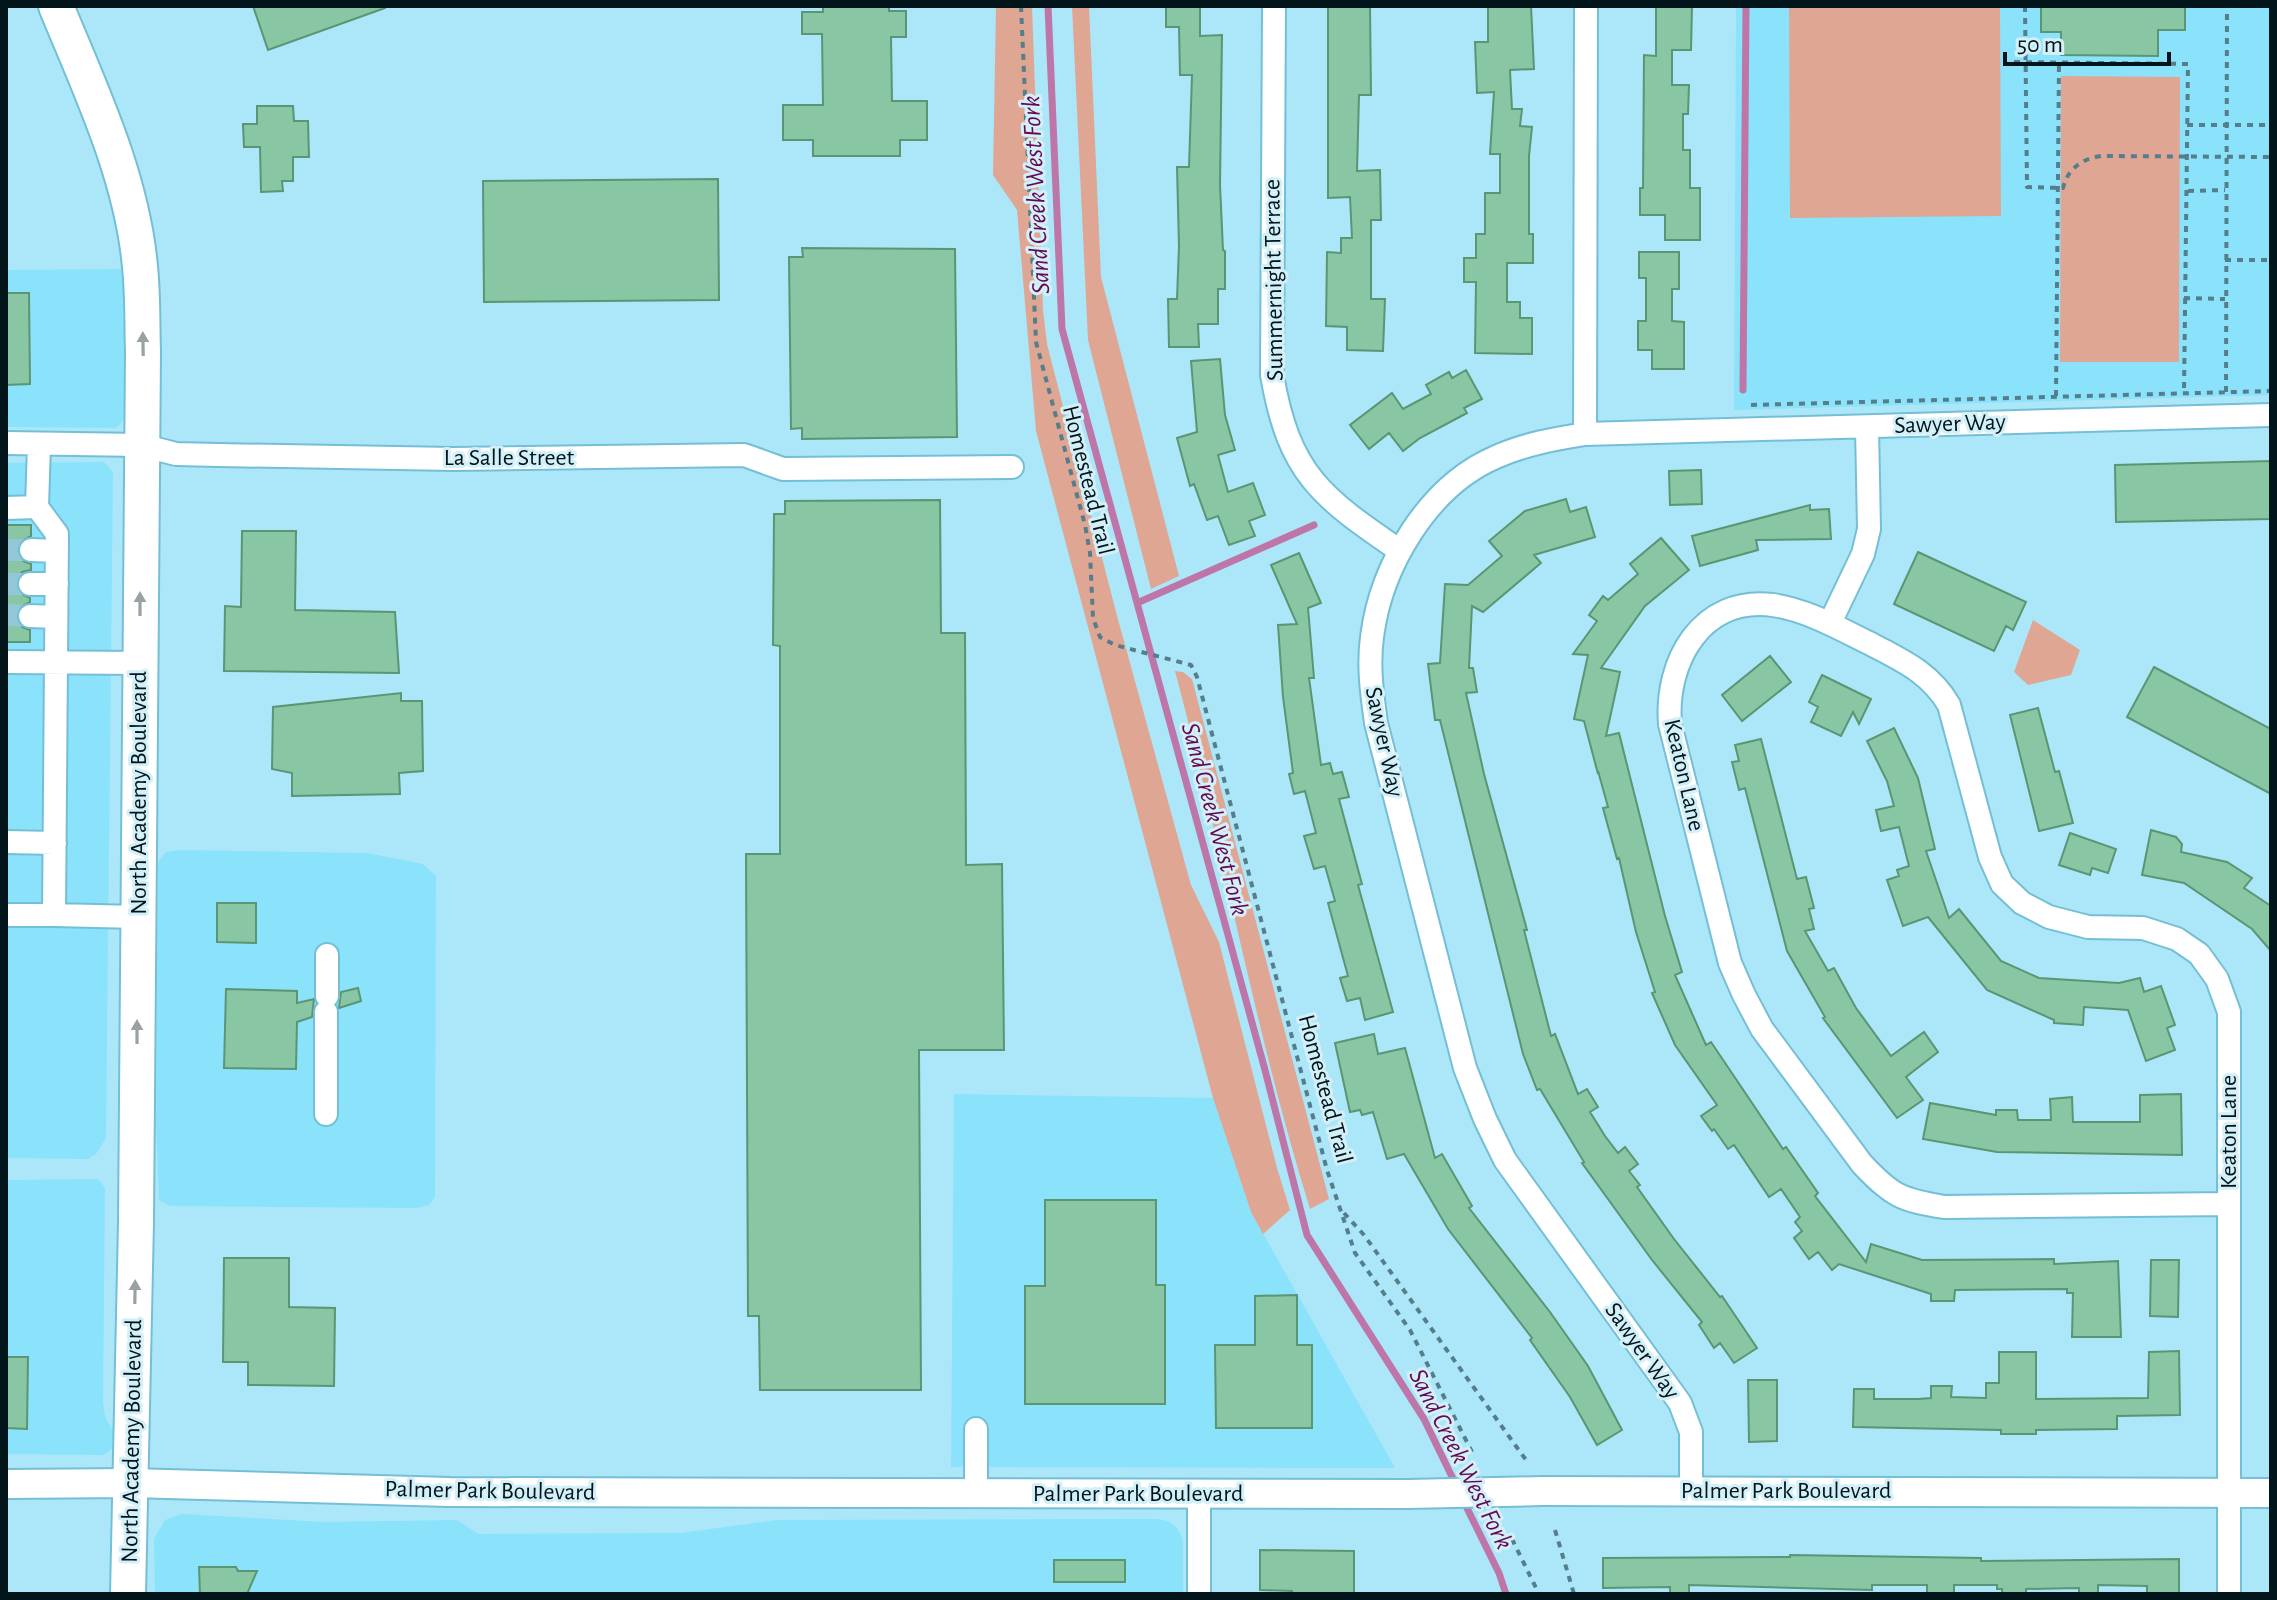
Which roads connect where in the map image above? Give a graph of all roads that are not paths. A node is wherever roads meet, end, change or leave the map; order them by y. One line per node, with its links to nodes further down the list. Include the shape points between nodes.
1 (56, 6): 9 (highway, North Academy Boulevard, one-way to 1, via 140,265 131,215 118,164)
2 (1274, 6): 15 (street, Summernight Terrace, via 1272,375 1278,407 1289,445 1312,481 1339,509)
3 (1586, 6): 6 (street)
4 (2271, 415): 5 (street, Sawyer Way)
5 (1867, 427): 6 (street, Sawyer Way); 20 (street, via 1869,529 1863,554)
6 (1585, 434): 15 (street, Sawyer Way, via 1536,442 1493,458 1458,480 1428,508)
7 (6, 443): 8 (street, La Salle Street)
8 (39, 444): 9 (street, La Salle Street); 11 (street)
9 (141, 445): 10 (street, La Salle Street, via 176,454 453,459 744,455 783,469); 23 (highway, North Academy Boulevard, one-way to 9)
10 (1012, 467)
11 (37, 507): 12 (street); 14 (street, via 57,534)
12 (6, 508)
13 (31, 550): 14 (street)
14 (57, 551): 17 (street)
15 (1400, 551): 35 (street, Sawyer Way, via 1381,595 1370,676 1376,723 1465,1068 1505,1160 1680,1403 1691,1432)
16 (30, 584): 17 (street)
17 (57, 584): 19 (street)
18 (30, 616): 19 (street)
19 (56, 617): 22 (street)
20 (1830, 623): 31 (street, Keaton Lane, via 1914,667 1940,689 1955,723 1990,857 2002,884 2022,903 2088,927 2143,928 2177,939 2199,954 2217,979 2229,1012); 31 (street, Keaton Lane, via 1768,605 1732,609 1712,619 1685,647 1670,684 1670,724 1730,963 1762,1029 1862,1164 1906,1201 1944,1207)
21 (6, 662): 22 (street)
22 (56, 663): 23 (street); 25 (street)
23 (139, 663): 28 (highway, North Academy Boulevard)
24 (6, 842): 25 (street)
25 (55, 843): 27 (street)
26 (6, 915): 27 (street)
27 (54, 915): 28 (street)
28 (138, 917): 33 (highway, North Academy Boulevard, one-way to 28)
29 (327, 955): 30 (street)
30 (326, 1114)
31 (2229, 1204): 36 (street, Keaton Lane)
32 (976, 1429): 38 (street)
33 (131, 1483): 34 (main road, Palmer Park Boulevard); 38 (main road, Palmer Park Boulevard, via 449,1492); 40 (highway, North Academy Boulevard)
34 (6, 1484)
35 (1691, 1491): 36 (main road, Palmer Park Boulevard); 39 (main road, Palmer Park Boulevard, bridge)
36 (2228, 1493): 37 (main road, Palmer Park Boulevard); 42 (street, Keaton Lane)
37 (2271, 1493)
38 (976, 1494): 39 (main road, Palmer Park Boulevard)
39 (1199, 1494): 41 (street)
40 (128, 1594)
41 (1199, 1594)
42 (2229, 1594)

